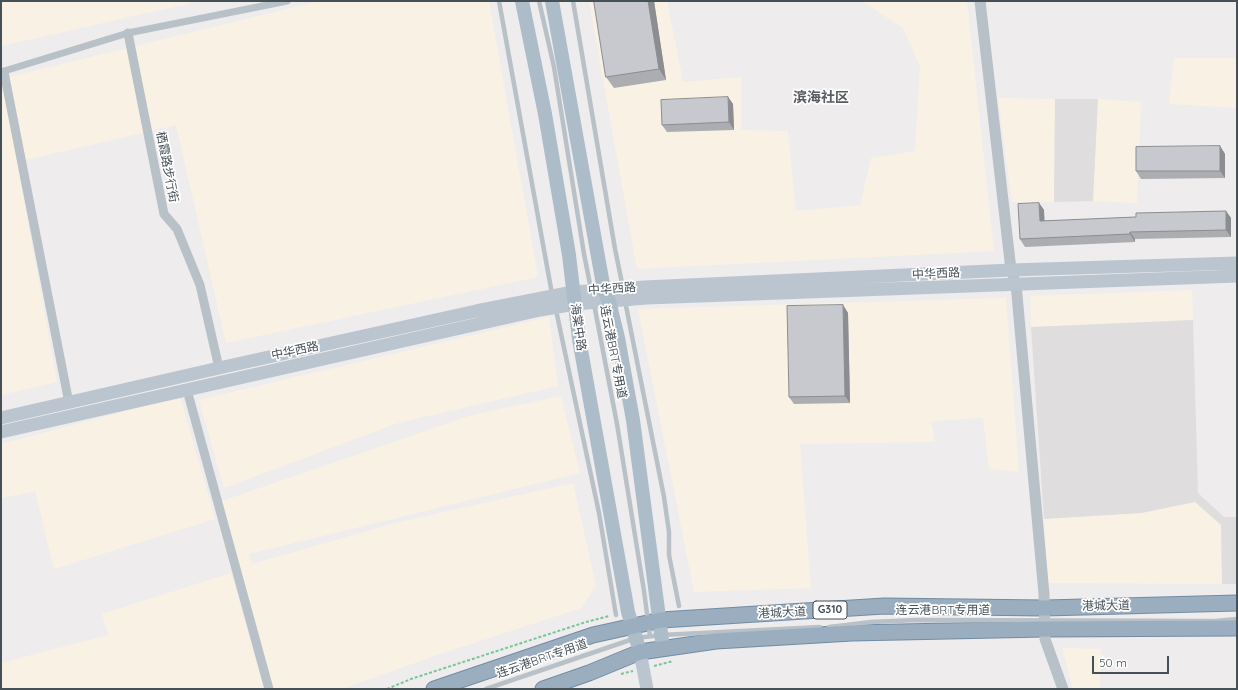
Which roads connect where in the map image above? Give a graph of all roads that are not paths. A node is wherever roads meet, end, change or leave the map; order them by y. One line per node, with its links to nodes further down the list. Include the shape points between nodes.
1 (287, 1): 8 (street)
2 (499, 1): 17 (lane)
3 (522, 1): 16 (main road, 海棠中路, via 545,114)
4 (539, 1): 15 (lane, 连云港BRT专用道, via 554,67 584,254)
5 (552, 1): 15 (main road)
6 (573, 1): 14 (lane)
7 (980, 1): 11 (street)
8 (128, 33): 9 (street); 18 (street, 栖霞路步行街, via 164,214 177,229 200,285)
9 (2, 72): 20 (street)
10 (1237, 263): 11 (main road, 中华西路)
11 (1011, 270): 13 (street); 14 (main road, 中华西路)
12 (1237, 276): 13 (main road)
13 (1016, 284): 14 (main road, via 646,298); 26 (street)
14 (624, 294): 15 (main road, 中华西路); 24 (lane, via 664,497 670,532 669,555)
15 (600, 296): 16 (main road, 中华西路); 29 (main road, via 618,338 633,420)
16 (574, 298): 17 (main road, 中华西路); 30 (main road, 海棠中路, via 579,340 628,612)
17 (554, 301): 18 (main road, 中华西路, via 476,311); 19 (main road); 25 (lane, via 598,513)
18 (219, 368): 20 (main road, 中华西路)
19 (187, 390): 22 (main road); 31 (street)
20 (69, 404): 21 (main road, 中华西路)
21 (1, 418)
22 (1, 432)
23 (1237, 603): 26 (highway, 港城大道 / G310)
24 (679, 606)
25 (616, 615)
26 (1045, 619): 27 (lane); 28 (highway, 港城大道 / G310); 29 (highway, 港城大道 / G310, via 716,640); 29 (highway, 港城大道 / G310, via 884,606); 36 (street, via 1045,639)
27 (1237, 619)
28 (1237, 628)
29 (657, 633): 30 (highway, 港城大道 / G310); 30 (highway, 港城大道 / G310)
30 (636, 639): 32 (highway, 港城大道 / G310, via 593,635); 33 (lane, 连云港BRT专用道); 34 (highway, 港城大道 / G310, via 589,673); 35 (main road)
31 (269, 689)
32 (434, 689)
33 (486, 689)
34 (543, 689)
35 (647, 689)
36 (1063, 689)

